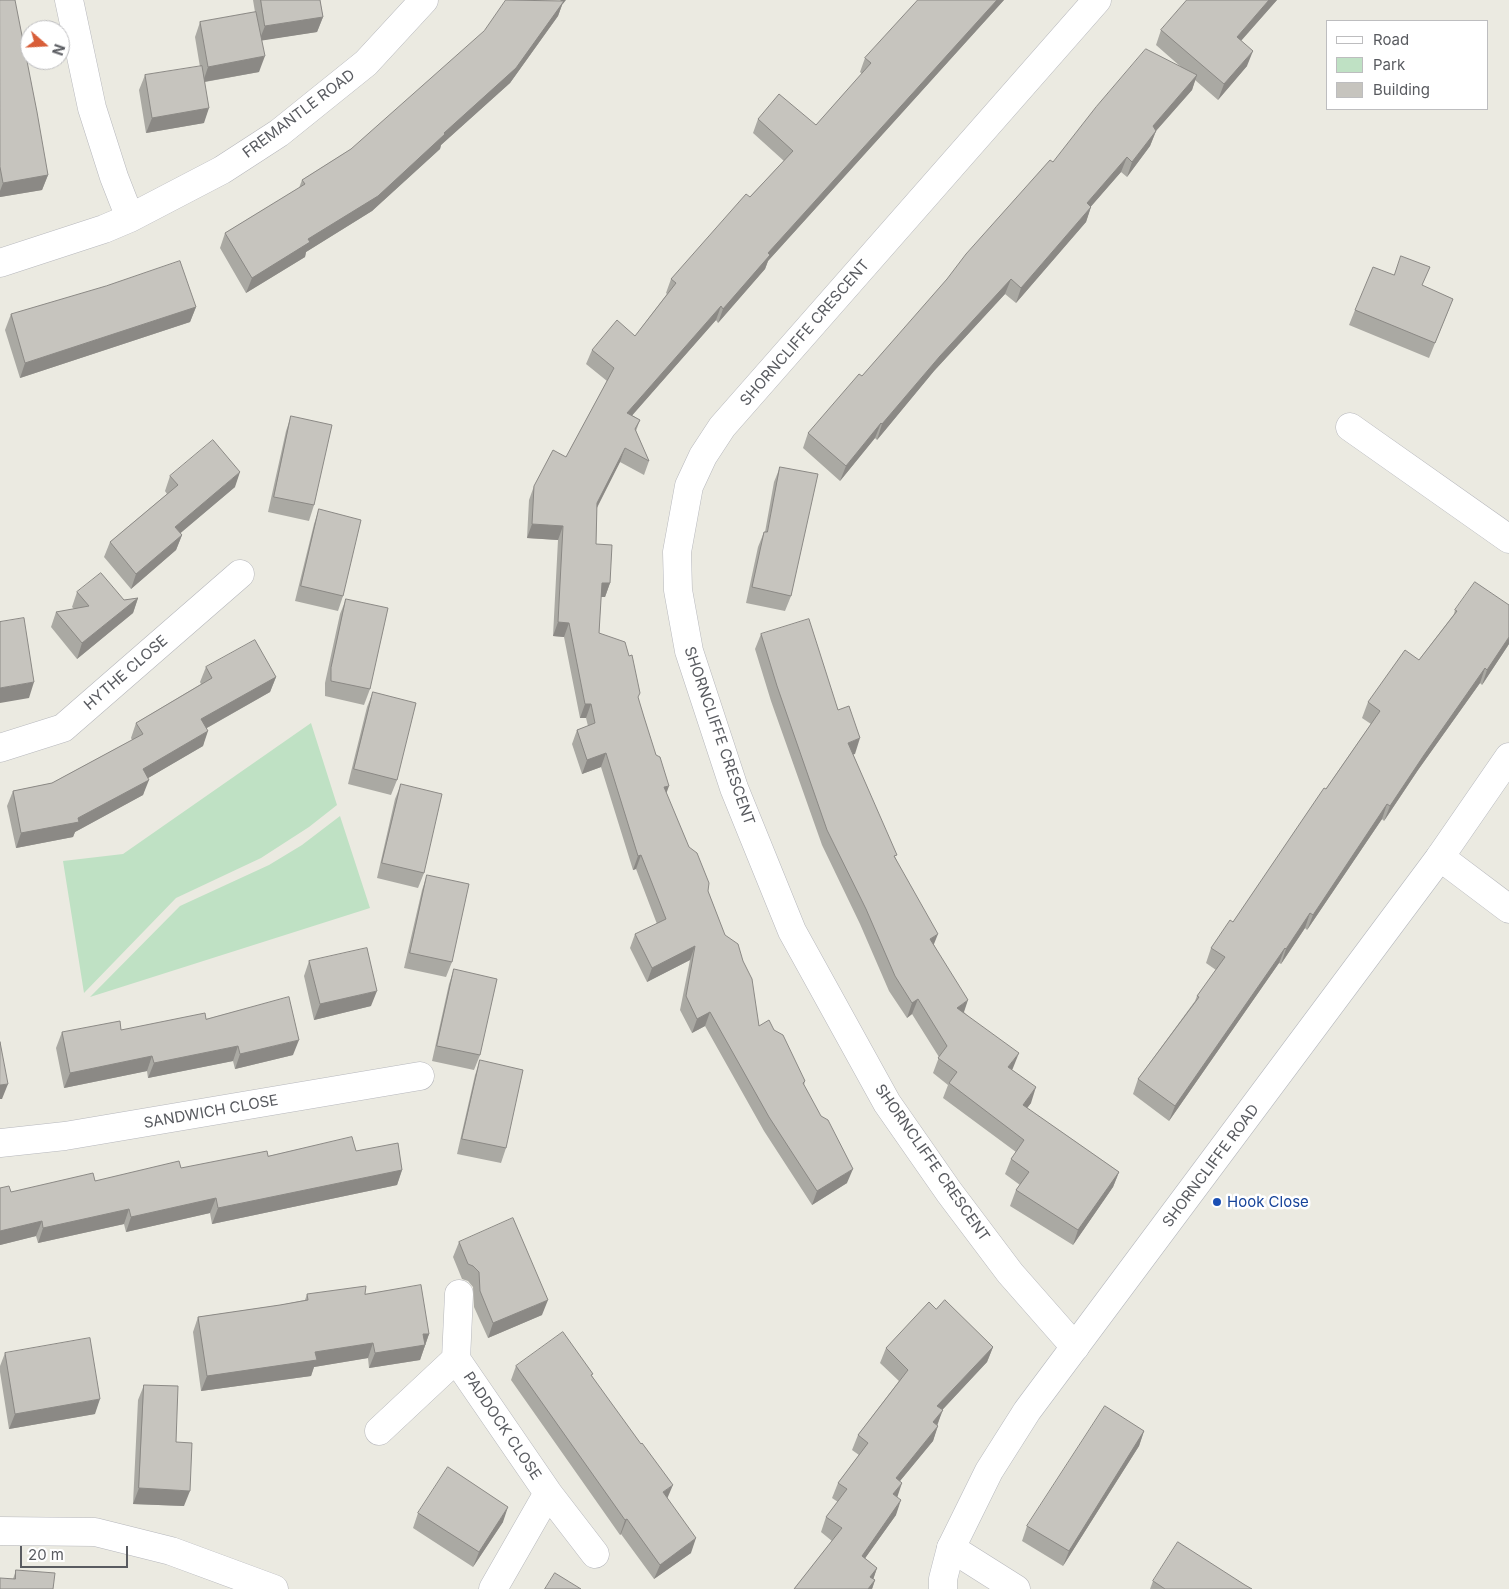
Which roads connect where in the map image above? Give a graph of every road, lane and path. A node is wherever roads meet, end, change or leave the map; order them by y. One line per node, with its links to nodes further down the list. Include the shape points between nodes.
1 (69, 0): 4 (street, via 92,108)
2 (424, 0): 4 (street, FREMANTLE ROAD, via 366,64 279,133 222,170)
3 (1097, 0): 16 (street, SHORNCLIFFE CRESCENT, via 722,427 689,486 677,552 678,590 689,651 734,788 792,931 887,1102 1010,1273)
4 (130, 218): 5 (street, FREMANTLE ROAD)
5 (0, 263)
6 (1350, 426): 7 (street)
7 (1509, 539)
8 (240, 574): 9 (street, HYTHE CLOSE, via 64,728)
9 (0, 748)
10 (1509, 757): 11 (street, SHORNCLIFFE ROAD)
11 (1440, 857): 12 (street); 16 (street, SHORNCLIFFE ROAD)
12 (1509, 909)
13 (420, 1076): 14 (street, SANDWICH CLOSE, via 65,1136)
14 (0, 1143)
15 (459, 1294): 17 (street)
16 (1075, 1347): 21 (street, SHORNCLIFFE ROAD, via 1027,1411 989,1471)
17 (456, 1359): 18 (street); 19 (street, PADDOCK CLOSE)
18 (379, 1431)
19 (548, 1493): 22 (street, PADDOCK CLOSE); 24 (street, PADDOCK CLOSE)
20 (0, 1531): 23 (street, via 95,1532 171,1551)
21 (951, 1548): 25 (street, SHORNCLIFFE ROAD); 26 (street)
22 (595, 1554)
23 (274, 1589)
24 (493, 1589)
25 (943, 1589)
26 (1016, 1589)

